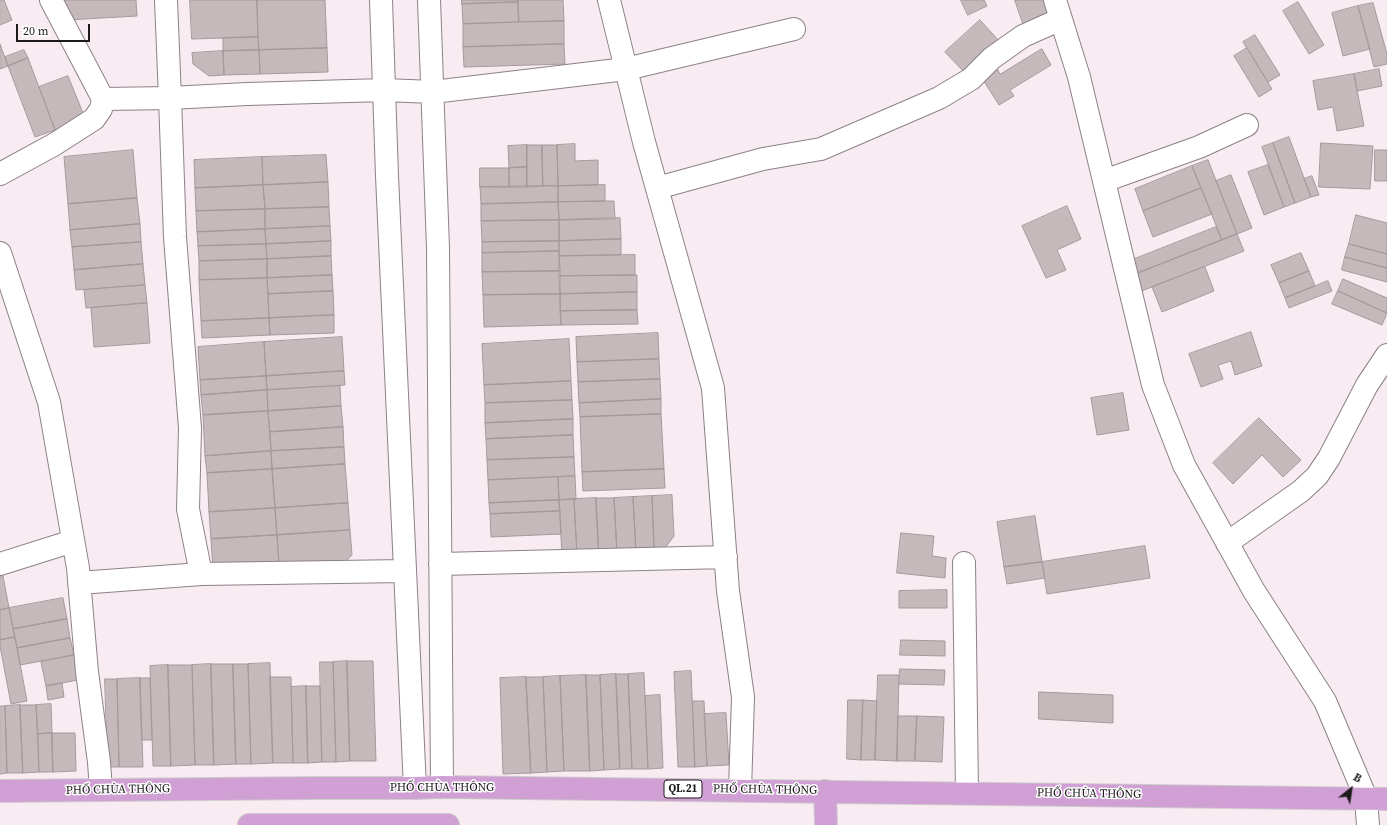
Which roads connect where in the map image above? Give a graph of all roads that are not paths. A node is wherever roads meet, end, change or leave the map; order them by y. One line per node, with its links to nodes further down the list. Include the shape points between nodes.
1 (51, 0): 13 (street)
2 (166, 0): 12 (street)
3 (381, 0): 10 (street)
4 (429, 0): 11 (street)
5 (601, 0): 9 (street)
6 (609, 0): 9 (street)
7 (1058, 10): 16 (street, via 1079,77); 17 (street, via 992,58 971,78 940,98 821,149 763,159)
8 (794, 29): 9 (street)
9 (620, 70): 11 (street); 17 (street)
10 (384, 90): 11 (street); 12 (street); 26 (street)
11 (433, 92): 25 (street, via 438,248)
12 (170, 98): 13 (street); 27 (street, via 175,237 190,428 188,508)
13 (103, 99): 15 (street, via 101,109 94,119)
14 (1247, 125): 16 (street, via 1199,147)
15 (0, 174)
16 (1104, 181): 21 (street, via 1153,385 1184,465)
17 (657, 188): 22 (street, via 714,388)
18 (0, 253): 20 (street, via 49,402)
19 (1387, 355): 21 (street, via 1367,385 1317,476 1301,491)
20 (73, 541): 24 (street); 28 (street)
21 (1227, 543): 36 (street, via 1254,591 1325,701)
22 (726, 557): 25 (street); 32 (street, via 743,697)
23 (964, 563): 35 (street)
24 (0, 564)
25 (440, 564): 29 (street)
26 (405, 571): 27 (street); 30 (street)
27 (201, 574): 28 (street)
28 (79, 583): 31 (street)
29 (442, 787): 30 (highway, PHỐ CHÙA THÔNG / QL.21); 32 (highway, PHỐ CHÙA THÔNG / QL.21)
30 (415, 788): 31 (highway, PHỐ CHÙA THÔNG / QL.21)
31 (101, 790): 33 (highway, PHỐ CHÙA THÔNG / QL.21)
32 (740, 790): 34 (highway, PHỐ CHÙA THÔNG / QL.21)
33 (0, 791)
34 (825, 791): 35 (highway, PHỐ CHÙA THÔNG / QL.21); 40 (highway)
35 (967, 793): 36 (highway, PHỐ CHÙA THÔNG / QL.21)
36 (1376, 799): 41 (street)
37 (249, 825): 38 (highway)
38 (409, 825): 39 (highway)
39 (448, 825)
40 (826, 825)
41 (1368, 825)

